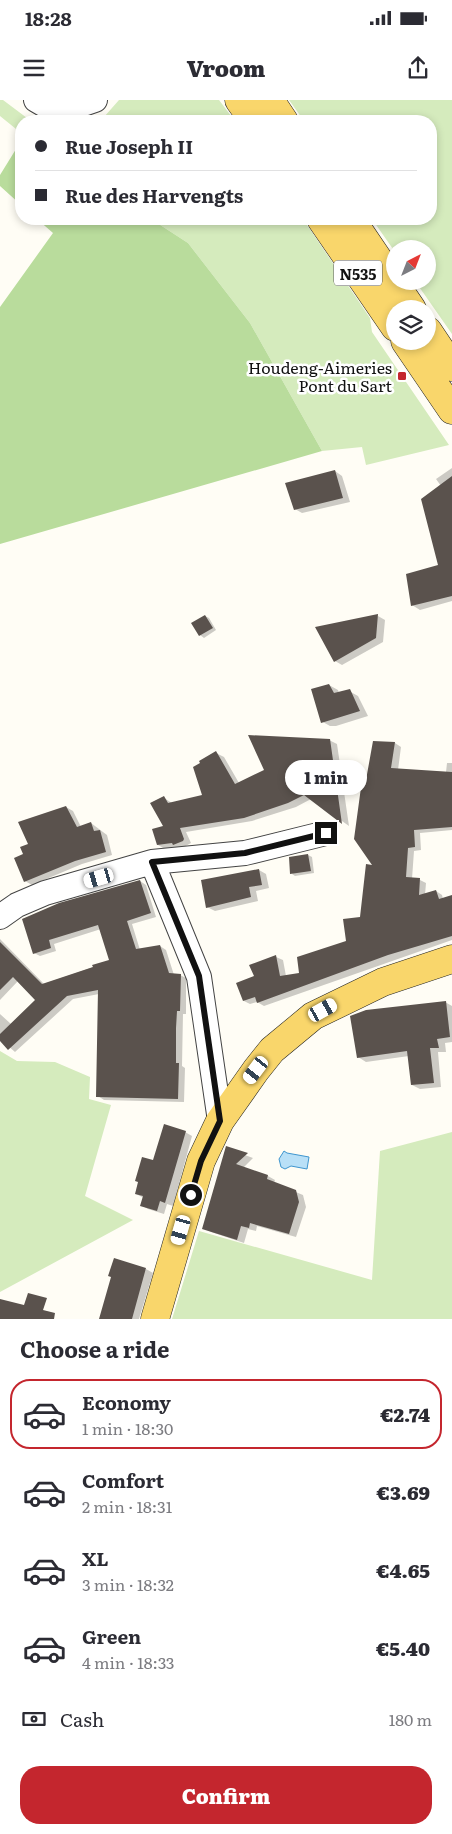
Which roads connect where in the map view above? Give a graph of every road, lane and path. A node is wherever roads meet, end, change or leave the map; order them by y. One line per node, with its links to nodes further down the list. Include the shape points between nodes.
1 (36, 100): 4 (street, via 58,110)
2 (239, 100): 5 (main road)
3 (270, 100): 6 (main road)
4 (85, 102)
5 (250, 115)
6 (280, 115)
7 (325, 225): 10 (main road, N535)
8 (355, 225): 9 (main road, N535)
9 (406, 300)
10 (386, 314)
11 (436, 343): 13 (main road)
12 (411, 350): 14 (main road)
13 (452, 367)
14 (452, 410)
15 (326, 833): 16 (street, via 245,853)
16 (152, 862): 17 (street, via 45,893 17,905); 19 (street, via 199,976)
17 (0, 917)
18 (452, 959): 19 (main road, via 383,982 313,1016 272,1050)
19 (220, 1121): 20 (main road, via 201,1161)
20 (155, 1319)

